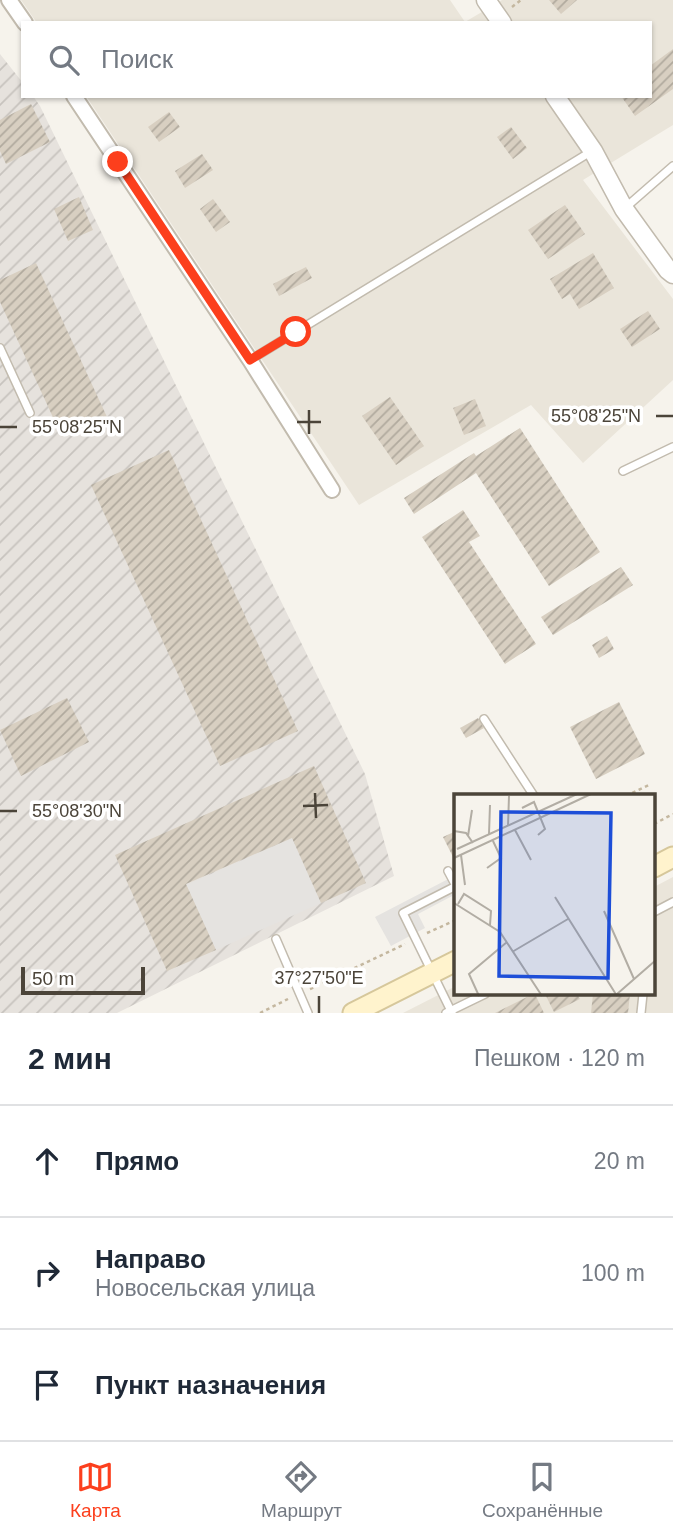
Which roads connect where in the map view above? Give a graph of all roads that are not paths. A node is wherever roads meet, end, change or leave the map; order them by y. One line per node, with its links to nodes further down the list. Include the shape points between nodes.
1 (9, 0): 3 (street)
2 (486, 0): 4 (street)
3 (23, 21)
4 (501, 21)
5 (75, 98): 12 (street)
6 (556, 98): 7 (street)
7 (593, 150): 9 (street); 12 (lane)
8 (673, 166): 9 (lane)
9 (624, 209): 10 (street)
10 (673, 274)
11 (0, 348): 13 (lane)
12 (250, 360): 16 (street)
13 (30, 413)
14 (673, 447): 15 (lane)
15 (623, 471)
16 (332, 490)
17 (484, 719): 18 (lane)
18 (533, 794)
19 (673, 858): 20 (main road)
20 (656, 866)
21 (448, 871): 22 (lane)
22 (454, 882)
23 (454, 887): 28 (lane, via 403,913)
24 (673, 902): 25 (lane)
25 (656, 911)
26 (276, 939): 31 (lane)
27 (454, 962): 28 (main road)
28 (433, 973): 30 (lane); 32 (main road)
29 (481, 996): 30 (lane)
30 (450, 1012)
31 (309, 1013)
32 (353, 1013)

